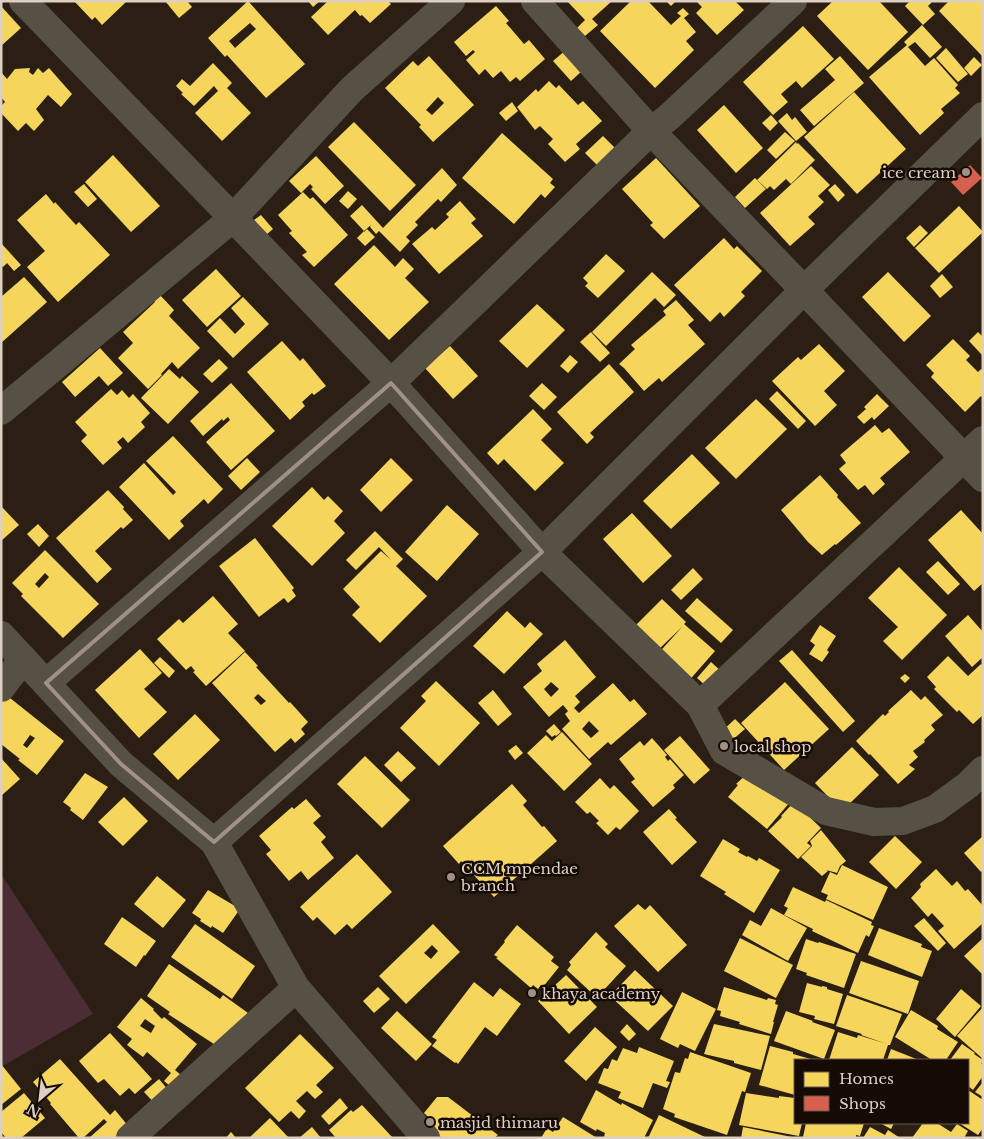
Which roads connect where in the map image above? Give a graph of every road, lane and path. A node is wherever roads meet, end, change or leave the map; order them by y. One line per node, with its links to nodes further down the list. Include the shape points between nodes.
1 (23, 1): 7 (street)
2 (451, 1): 7 (street, via 352,89)
3 (535, 1): 6 (street)
4 (793, 1): 6 (street)
5 (983, 116): 8 (street)
6 (651, 131): 8 (street); 9 (street)
7 (233, 218): 9 (street); 10 (street)
8 (804, 290): 11 (street); 13 (street)
9 (391, 383): 13 (street); 16 (street)
10 (1, 411)
11 (973, 449): 12 (street); 18 (street)
12 (983, 478)
13 (542, 552): 18 (street); 20 (street)
14 (1, 635): 15 (street)
15 (23, 659): 16 (street); 17 (street)
16 (46, 683): 20 (street, via 121,764)
17 (1, 688)
18 (700, 705): 19 (street, via 724,751 826,812 874,822 903,821 935,809)
19 (983, 770)
20 (214, 842): 21 (street)
21 (296, 988): 22 (street); 23 (street)
22 (130, 1138)
23 (426, 1138)

